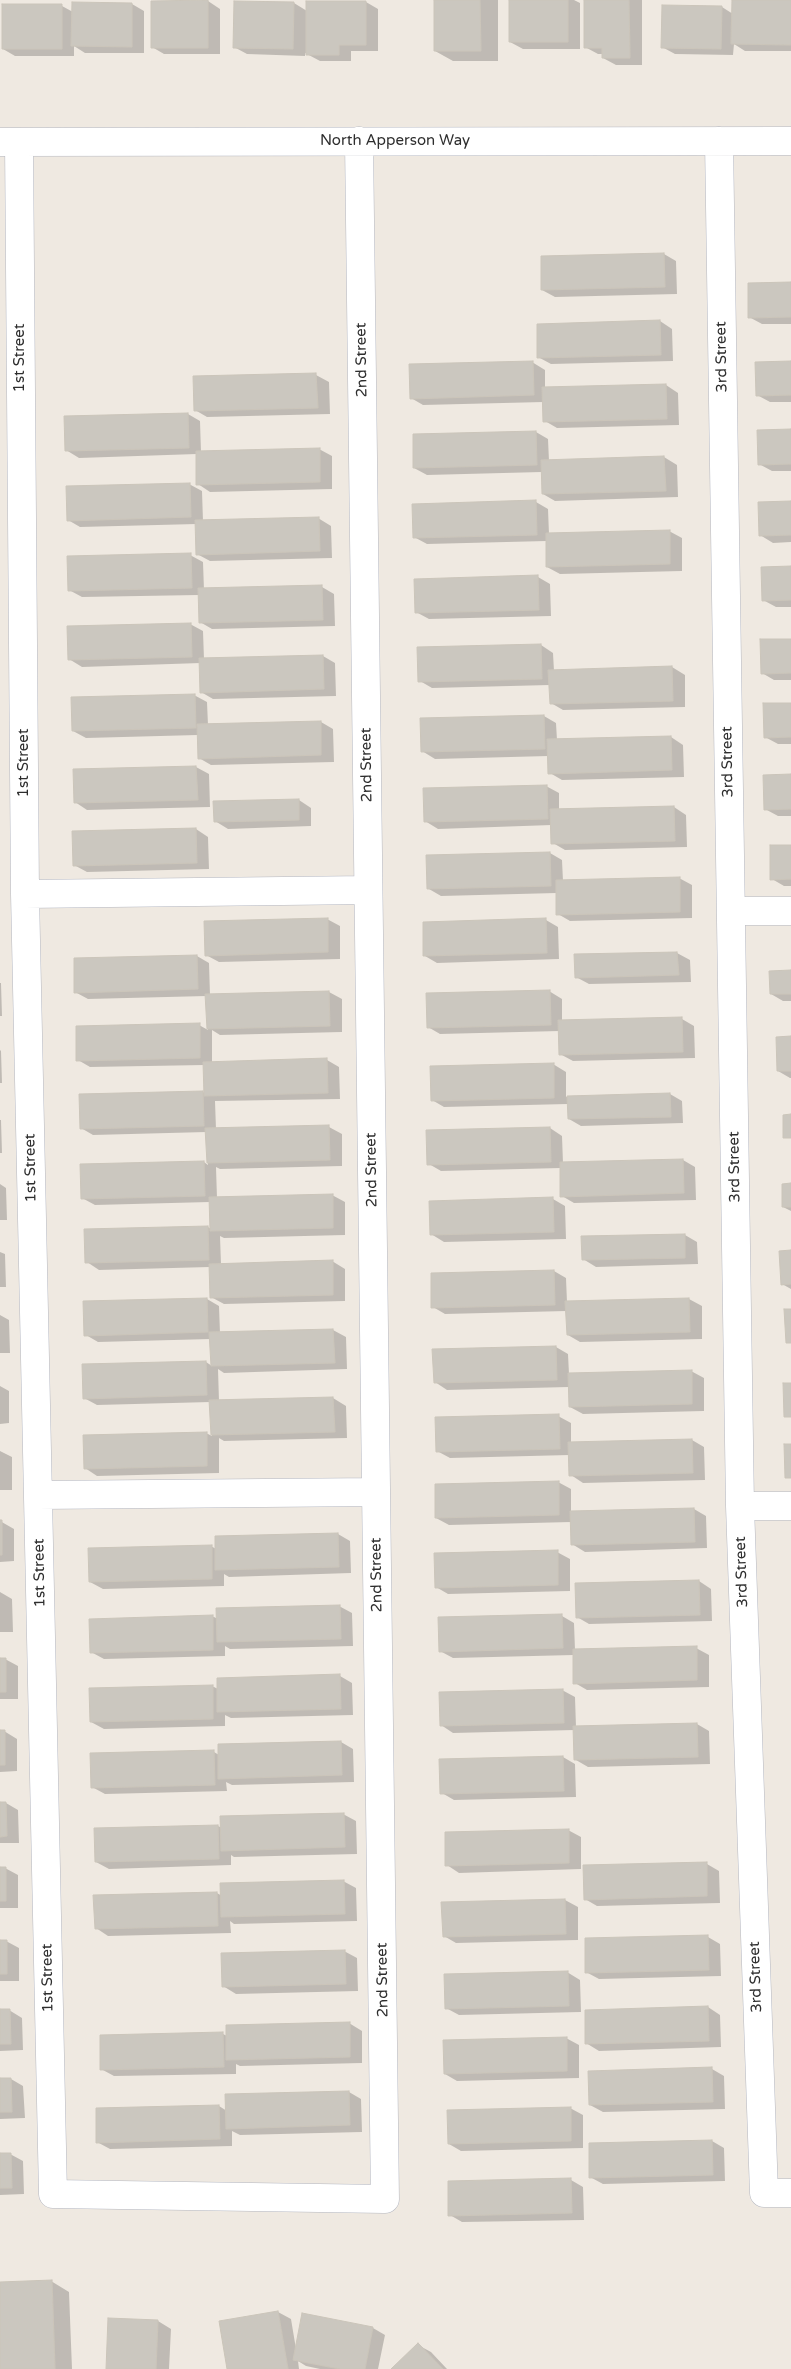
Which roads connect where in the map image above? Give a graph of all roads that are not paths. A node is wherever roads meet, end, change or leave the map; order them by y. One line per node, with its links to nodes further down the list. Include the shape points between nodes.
1 (359, 141): 2 (street, North Apperson Way); 4 (street, North Apperson Way); 5 (street, 2nd Street)
2 (719, 141): 3 (street, North Apperson Way); 7 (street, 3rd Street)
3 (791, 141)
4 (9, 142): 6 (street, 1st Street)
5 (368, 890): 6 (street); 9 (street, 2nd Street)
6 (25, 894): 10 (street, 1st Street)
7 (731, 911): 8 (street); 11 (street, 3rd Street)
8 (791, 911)
9 (376, 1492): 10 (street); 14 (street, 2nd Street, via 386,2199)
10 (38, 1495): 14 (street, 1st Street)
11 (740, 1506): 12 (street); 13 (street, 3rd Street, via 764,2193)
12 (791, 1506)
13 (791, 2193)
14 (53, 2194)

